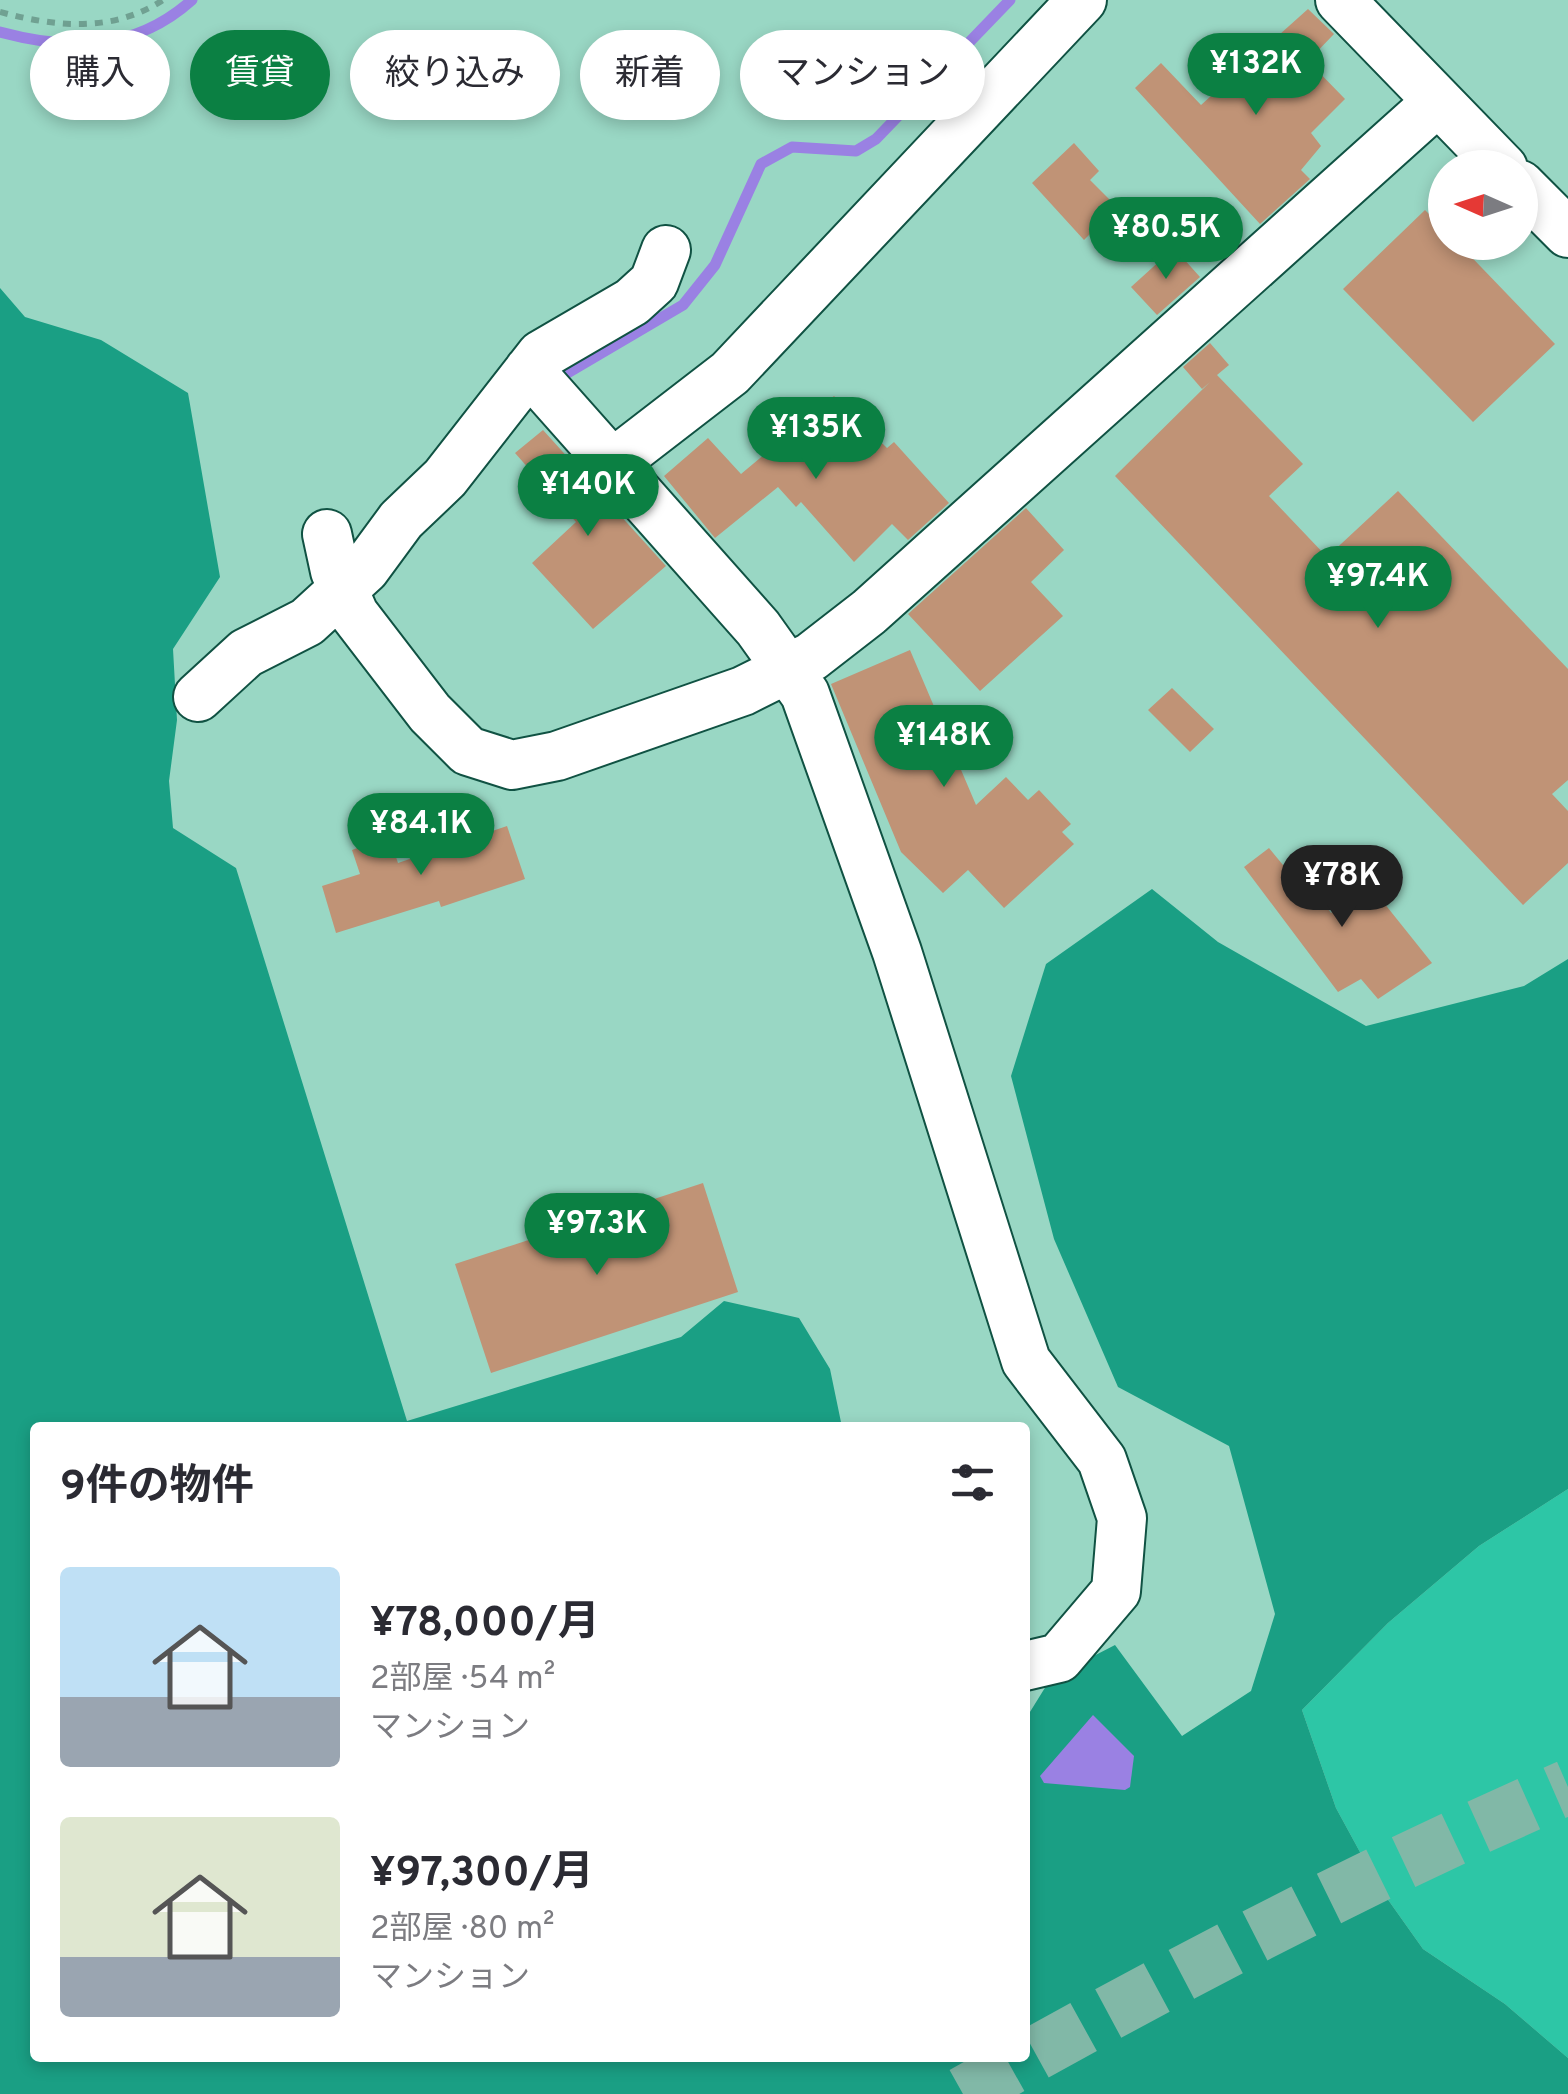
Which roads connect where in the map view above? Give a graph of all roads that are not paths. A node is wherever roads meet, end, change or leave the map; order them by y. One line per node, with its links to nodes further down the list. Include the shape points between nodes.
1 (1082, 0): 9 (street, via 730,373)
2 (1340, 0): 3 (street)
3 (1437, 102): 4 (street); 12 (street, via 868,612)
4 (1484, 150)
5 (1538, 203): 6 (street)
6 (1568, 233)
7 (666, 250): 8 (street, via 654,282 632,302 541,355)
8 (529, 370): 9 (street); 11 (street, via 445,478)
9 (612, 464): 12 (street)
10 (326, 534): 11 (street)
11 (343, 589): 12 (street, via 354,614 430,713 468,750 512,764 557,756); 13 (street, via 307,622 246,653)
12 (788, 670): 14 (street, via 805,694 897,952 1026,1361 1102,1460 1122,1518 1116,1591 1059,1658)
13 (198, 697)
14 (1030, 1665)

